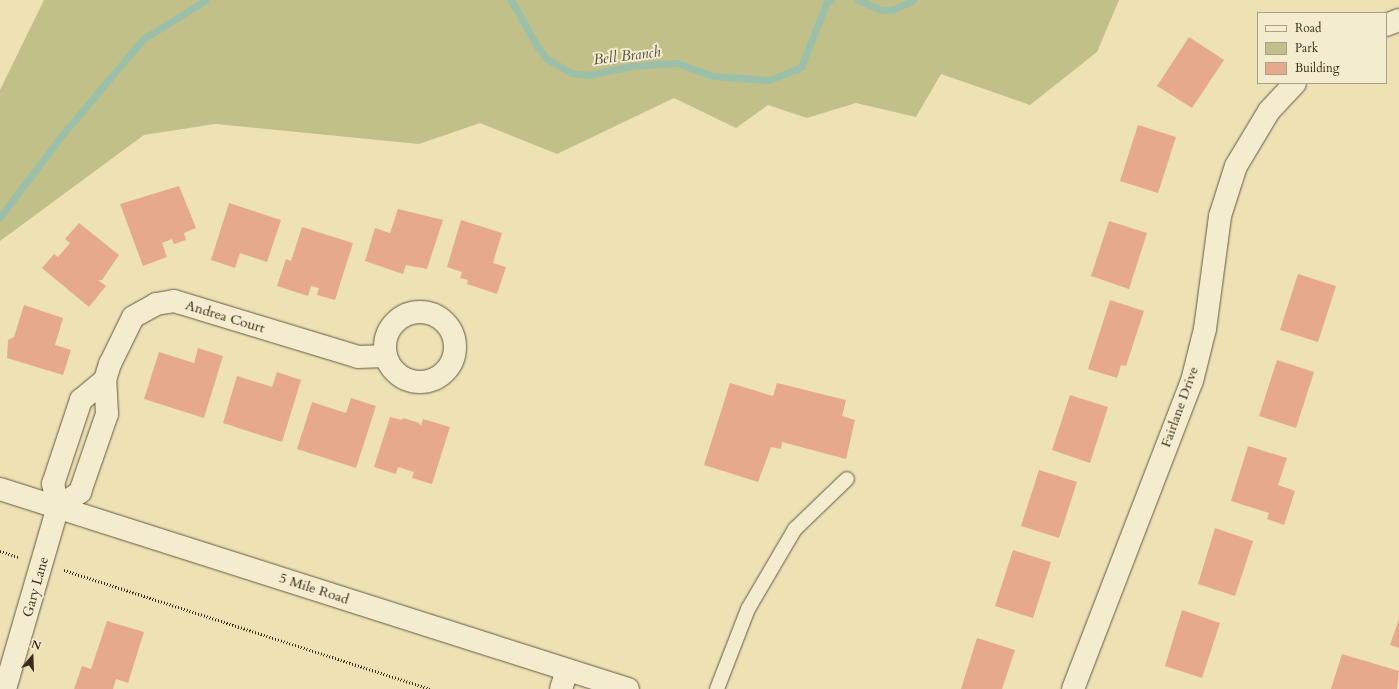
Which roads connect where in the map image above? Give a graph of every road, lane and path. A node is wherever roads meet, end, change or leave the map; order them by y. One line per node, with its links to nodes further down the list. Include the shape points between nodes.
1 (1399, 20): 2 (street)
2 (1387, 25)
3 (1294, 84): 17 (street, Fairlane Drive, via 1269,111 1236,166 1220,216 1204,329 1192,381)
4 (386, 356): 5 (street, Andrea Court, via 358,357 174,301 156,304 133,317)
5 (105, 380): 8 (street, Andrea Court, via 107,414 80,492); 8 (street, via 81,400 53,484)
6 (847, 479): 16 (lane, via 795,529 748,609)
7 (0, 488): 8 (street, 5 Mile Road)
8 (58, 507): 10 (street, Gary Lane); 11 (street, 5 Mile Road)
9 (0, 551): 10 (path)
10 (43, 564): 13 (street, Gary Lane); 14 (path)
11 (564, 679): 12 (street, 5 Mile Road)
12 (597, 684): 15 (street, 5 Mile Road)
13 (5, 689)
14 (431, 689)
15 (628, 689)
16 (717, 689)
17 (1073, 689)

